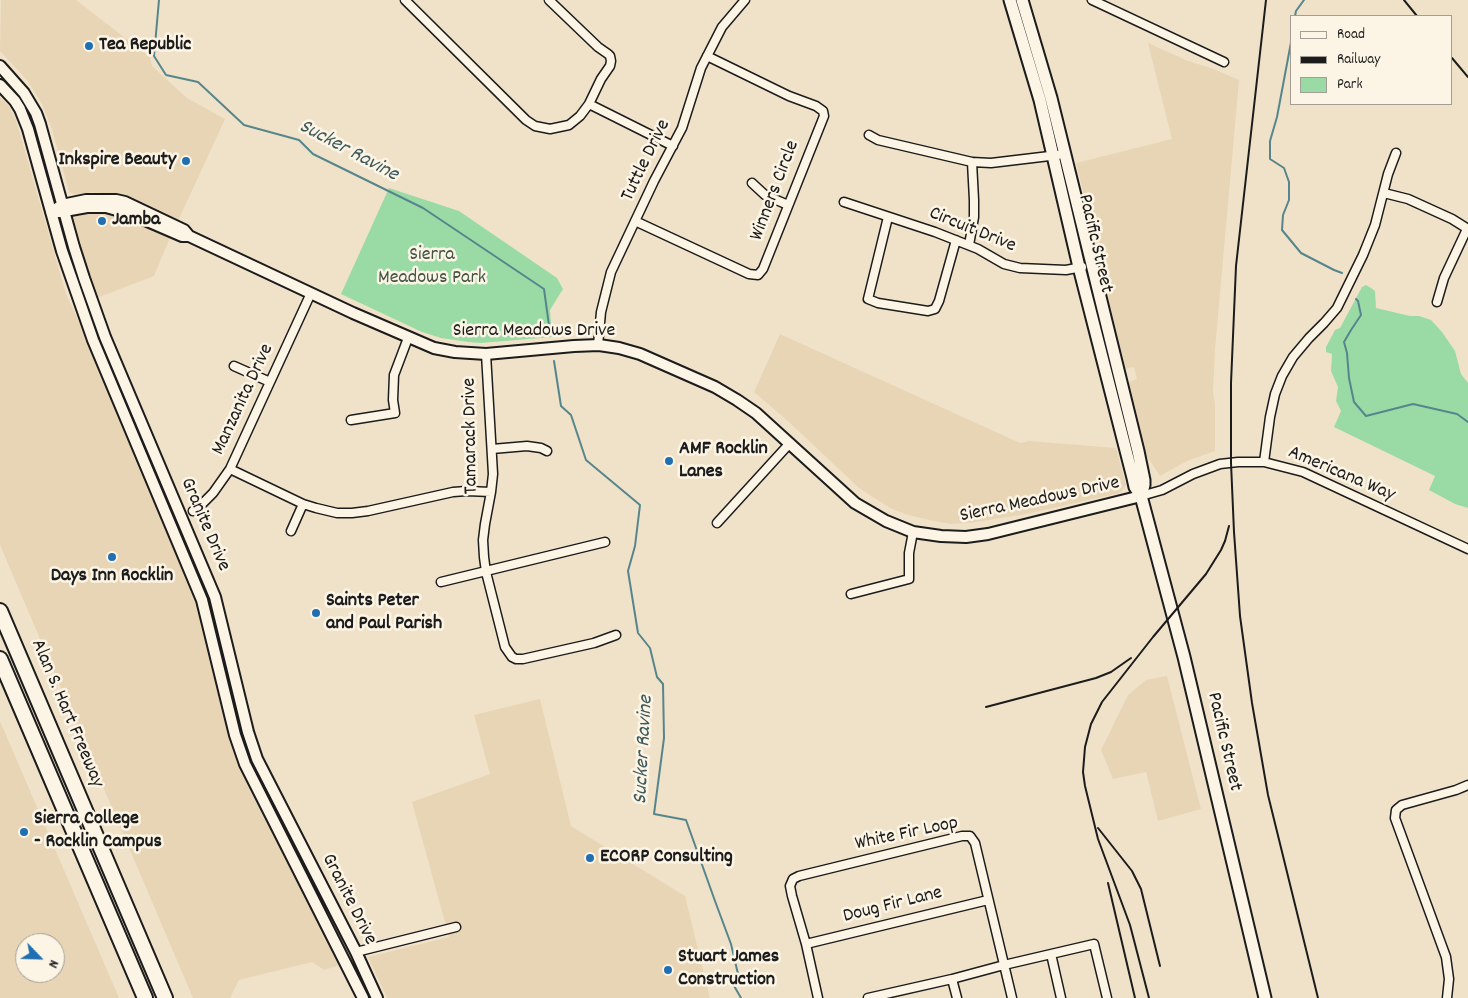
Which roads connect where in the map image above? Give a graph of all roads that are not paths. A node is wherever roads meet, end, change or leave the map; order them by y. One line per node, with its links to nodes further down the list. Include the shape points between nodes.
1 (405, 0): 11 (street, via 535,126 550,130 568,126)
2 (550, 0): 11 (street, via 610,56 610,66)
3 (745, 0): 7 (street, Tuttle Drive, via 722,28)
4 (1010, 0): 16 (main road, Pacific Street)
5 (1022, 0): 15 (main road, Pacific Street)
6 (1092, 0): 8 (street)
7 (707, 56): 13 (street, Tuttle Drive, via 696,78 685,120); 22 (street, Winners Circle, via 823,111 824,116)
8 (1224, 62)
9 (0, 66): 23 (street, Granite Drive, via 24,92 36,113)
10 (0, 85): 24 (street, Granite Drive, via 24,118)
11 (589, 104): 13 (street)
12 (869, 135): 17 (street, via 878,140)
13 (673, 146): 26 (street, Tuttle Drive)
14 (1396, 153): 19 (street)
15 (1065, 154): 16 (street); 32 (main road, Pacific Street)
16 (1053, 156): 17 (street); 33 (main road, Pacific Street)
17 (972, 162): 31 (street, via 974,217)
18 (752, 183): 22 (street, via 765,196)
19 (1384, 193): 28 (street, via 1408,199); 45 (street, via 1363,255 1337,308 1293,357 1282,376 1270,417)
20 (125, 202): 23 (street, Sierra Meadows Drive, via 96,199); 27 (street); 29 (street, Sierra Meadows Drive, via 184,230)
21 (844, 202): 25 (street, Circuit Drive)
22 (788, 205): 26 (street, Winners Circle, via 764,269 754,276)
23 (63, 208): 24 (street, Sierra Meadows Drive); 27 (street, Sierra Meadows Drive, via 106,207); 66 (street, Granite Drive, via 106,337 215,597 257,759)
24 (51, 212): 68 (street, Granite Drive, via 92,340 202,600 245,764)
25 (888, 217): 30 (street, Circuit Drive); 30 (street, via 868,299 878,303 928,311 935,309)
26 (635, 221): 37 (street, Tuttle Drive, via 611,272 601,312)
27 (148, 222): 29 (street, Sierra Meadows Drive)
28 (1468, 229): 35 (street, via 1444,278)
29 (189, 236): 34 (street, Sierra Meadows Drive)
30 (956, 240): 31 (street, Circuit Drive)
31 (969, 245): 33 (street, Circuit Drive, via 1004,264 1020,268 1066,270)
32 (1092, 265): 33 (street, Circuit Drive); 48 (main road, Pacific Street, via 1144,480)
33 (1079, 267): 48 (main road, Pacific Street, via 1135,487)
34 (311, 293): 36 (street, Sierra Meadows Drive); 40 (street, Manzanita Drive)
35 (1437, 302)
36 (408, 338): 38 (street, Sierra Meadows Drive, via 434,348); 41 (street, via 394,375 394,413)
37 (598, 345): 38 (street, Sierra Meadows Drive); 42 (street, Sierra Meadows Drive, via 640,354 715,387 756,413)
38 (486, 354): 43 (street, Tamarack Drive)
39 (234, 366): 40 (street)
40 (270, 382): 46 (street, Manzanita Drive)
41 (351, 420)
42 (790, 443): 51 (street); 53 (street, Sierra Meadows Drive, via 855,503)
43 (492, 449): 44 (street, via 527,446); 47 (street, Tamarack Drive)
44 (547, 451)
45 (1264, 462): 48 (street, Americana Way, via 1220,464); 55 (street, Americana Way, via 1303,472)
46 (230, 469): 49 (street); 50 (street, Manzanita Drive, via 213,493)
47 (491, 492): 49 (street, via 453,492 352,513 327,511); 56 (street, Tamarack Drive, via 484,540)
48 (1141, 496): 53 (street, Sierra Meadows Drive, via 988,534 966,537); 82 (main road, Pacific Street, via 1184,657)
49 (303, 504): 52 (street)
50 (193, 511)
51 (718, 523)
52 (291, 531)
53 (913, 532): 58 (street, via 909,579)
54 (606, 542): 56 (street)
55 (1468, 549)
56 (486, 572): 57 (street); 60 (street, Tamarack Drive, via 505,647 516,659 533,658)
57 (441, 582)
58 (851, 594)
59 (0, 611): 73 (highway, Alan S. Hart Freeway)
60 (616, 635)
61 (0, 659): 72 (highway, Alan S. Hart Freeway)
62 (1468, 785): 83 (street, via 1402,805 1396,810 1396,818 1446,957)
63 (988, 900): 65 (street, Doug Fir Lane); 65 (street, White Fir Loop, via 975,843 970,836 962,836 793,879 790,886); 69 (street, White Fir Loop)
64 (456, 927): 66 (street)
65 (806, 944): 76 (street, White Fir Loop)
66 (356, 952): 68 (street); 75 (street, Granite Drive)
67 (1051, 954): 69 (street); 80 (street); 81 (street, via 1094,944)
68 (342, 956): 74 (street, Granite Drive)
69 (1004, 965): 70 (street); 79 (street, White Fir Loop)
70 (952, 979): 71 (street); 78 (street)
71 (899, 995): 77 (street)
72 (145, 998)
73 (165, 998)
74 (363, 998)
75 (377, 998)
76 (818, 998)
77 (868, 998)
78 (956, 998)
79 (1012, 998)
80 (1061, 998)
81 (1107, 998)
82 (1265, 998)
83 (1447, 998)

